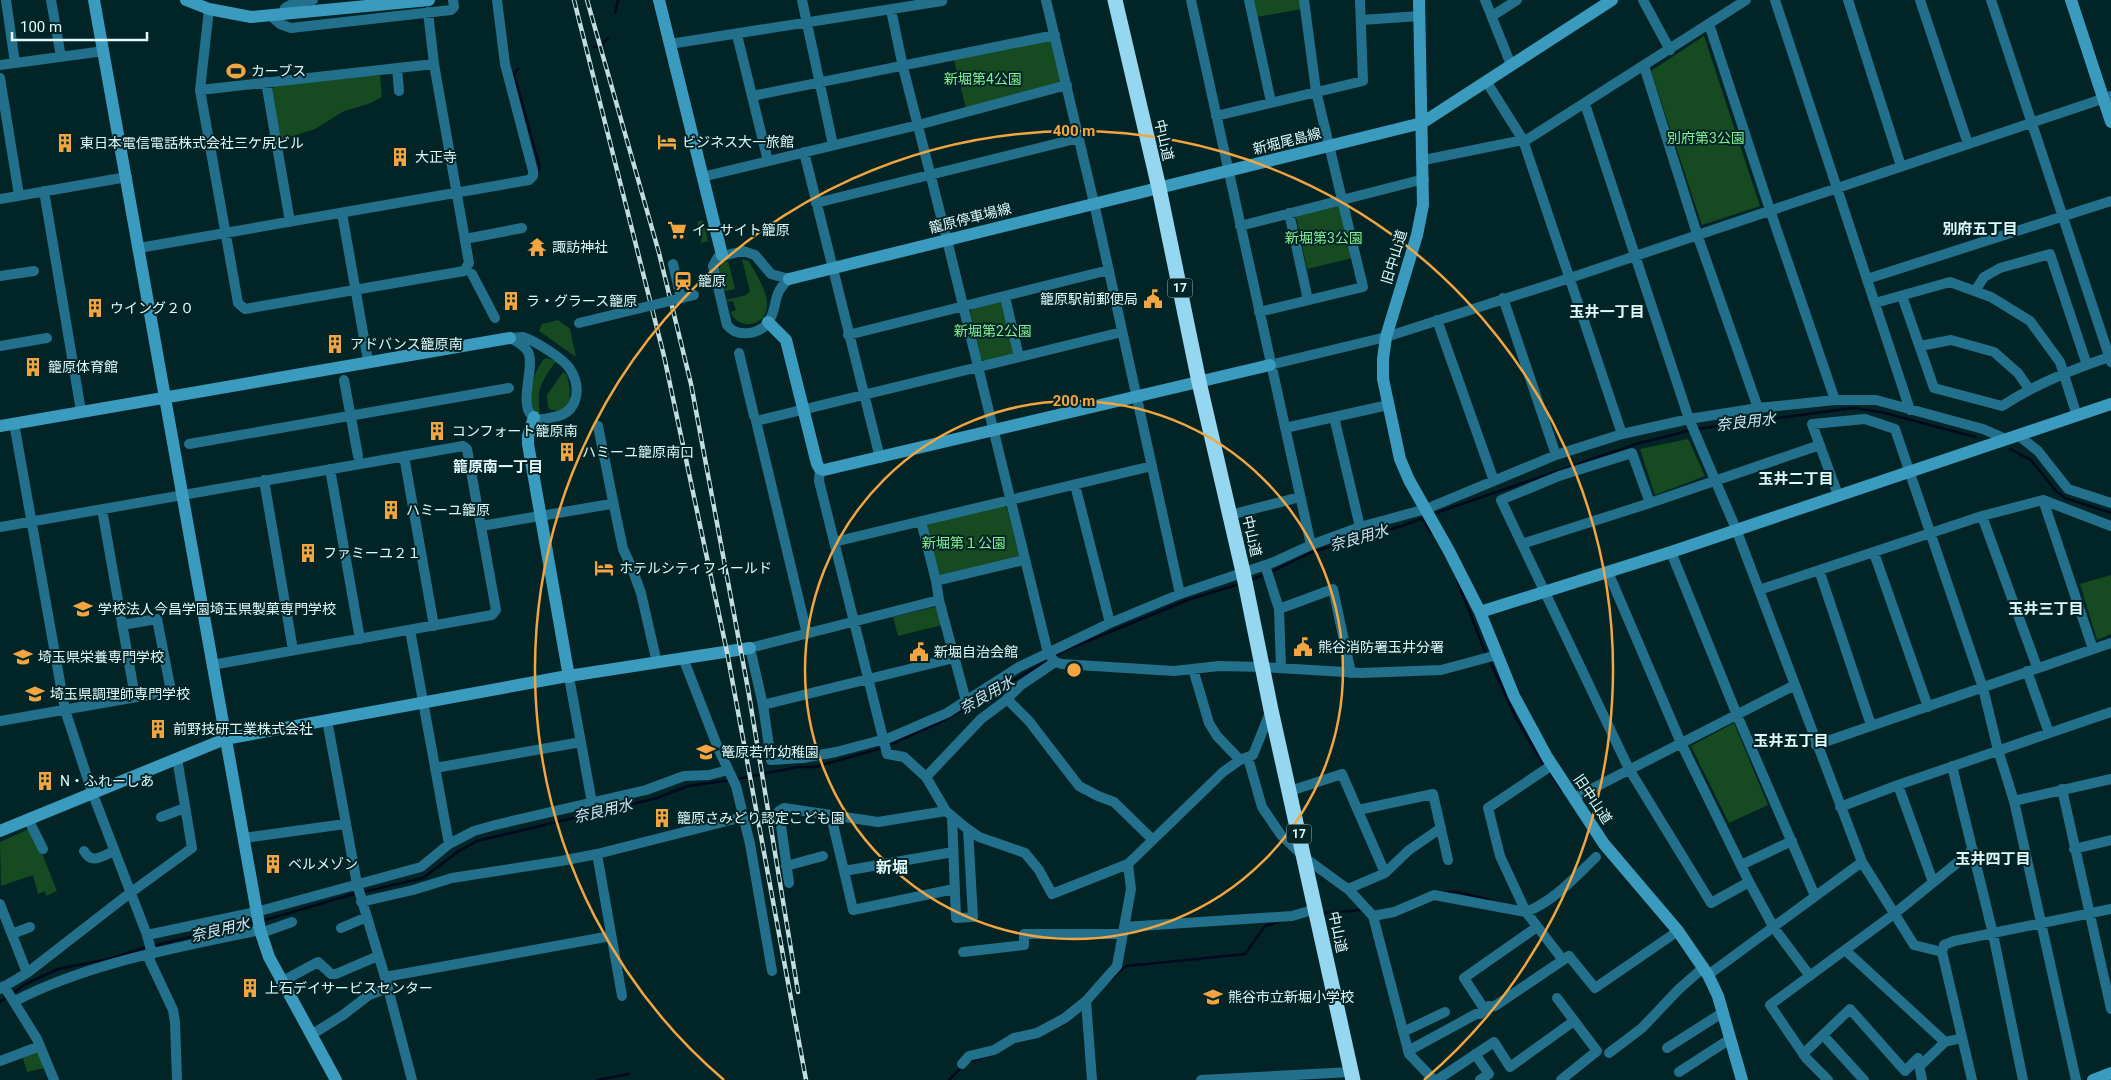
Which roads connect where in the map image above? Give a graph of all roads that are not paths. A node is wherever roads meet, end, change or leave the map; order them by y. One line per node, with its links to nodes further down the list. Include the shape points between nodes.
1 (6, 0): 43 (street)
2 (51, 0): 42 (street)
3 (94, 0): 41 (street)
4 (186, 0): 30 (street)
5 (313, 0): 31 (street, via 296,2)
6 (453, 0): 28 (street, via 451,10)
7 (497, 0): 84 (street, via 505,64 533,176 528,180)
8 (659, 0): 39 (street)
9 (802, 0): 35 (street)
10 (945, 0): 29 (street)
11 (1046, 0): 38 (street)
12 (1115, 0): 82 (highway, 中山道 / 17)
13 (1192, 0): 62 (street)
14 (1249, 0): 60 (street)
15 (1304, 0): 57 (street)
16 (1360, 0): 34 (street)
17 (1419, 0): 32 (street, 旧中山道)
18 (1485, 0): 33 (street)
19 (1517, 0): 33 (street)
20 (1612, 0): 46 (street, 新堀尾島線)
21 (1643, 0): 40 (street)
22 (1746, 0): 36 (street)
23 (1775, 0): 81 (street)
24 (1848, 0): 75 (street)
25 (1920, 0): 69 (street)
26 (1991, 0): 65 (street)
27 (2071, 0): 59 (street)
28 (428, 6): 31 (street, via 404,3); 31 (street, via 291,28 280,24); 44 (street)
29 (893, 6): 35 (street); 48 (street)
30 (209, 9): 31 (street, via 251,17); 55 (street)
31 (280, 10)
32 (1420, 16): 34 (street); 64 (street, 旧中山道)
33 (1492, 16): 46 (street)
34 (1361, 20): 57 (street, via 1362,81)
35 (805, 22): 37 (street); 53 (street)
36 (1709, 24): 40 (street); 91 (street)
37 (737, 35): 39 (street); 58 (street)
38 (1055, 35): 48 (street); 54 (street)
39 (670, 44): 79 (street)
40 (1670, 50): 47 (street)
41 (104, 51): 42 (street); 78 (street)
42 (61, 56): 43 (street)
43 (15, 62): 45 (street)
44 (434, 64): 49 (street); 84 (street)
45 (0, 65)
46 (1511, 65): 51 (street, 新堀尾島線)
47 (1644, 66): 61 (street); 99 (street)
48 (903, 67): 53 (street); 66 (street)
49 (397, 68): 52 (street); 56 (street)
50 (0, 78): 85 (street)
51 (1486, 81): 64 (street, 新堀尾島線); 68 (street)
52 (266, 82): 55 (street); 95 (street)
53 (818, 84): 58 (street); 70 (street)
54 (1067, 85): 66 (street); 67 (street)
55 (200, 90): 98 (street)
56 (399, 91)
57 (1316, 91): 60 (street); 71 (street)
58 (752, 96): 74 (street)
59 (2107, 98): 63 (street); 65 (street)
60 (1271, 102): 62 (street)
61 (1584, 104): 68 (street); 104 (street)
62 (1216, 116): 76 (street)
63 (2111, 122)
64 (1422, 123): 71 (street, 新堀尾島線); 73 (street, 旧中山道)
65 (2031, 123): 69 (street); 94 (street)
66 (918, 124): 70 (street); 77 (street)
67 (1079, 138): 77 (street); 89 (street)
68 (1523, 140): 73 (street); 111 (street)
69 (1968, 144): 75 (street)
70 (833, 145): 72 (street)
71 (1330, 145): 76 (street, 新堀尾島線); 87 (street)
72 (804, 152): 74 (street); 90 (street)
73 (1424, 160): 80 (street, 旧中山道)
74 (768, 161): 79 (street)
75 (1901, 166): 81 (street)
76 (1228, 171): 82 (street, 新堀尾島線); 96 (street)
77 (931, 174): 90 (street); 101 (street)
78 (126, 177): 83 (street); 102 (street)
79 (702, 177): 103 (street)
80 (1424, 179): 87 (street); 131 (street, 旧中山道, via 1417,235)
81 (1837, 187): 91 (street); 113 (street)
82 (1159, 188): 89 (street, 籠原停車場線); 145 (highway, 中山道 / 17)
83 (44, 191): 85 (street); 157 (street)
84 (457, 192): 92 (street); 100 (street)
85 (19, 195): 86 (street)
86 (0, 199)
87 (1342, 200): 93 (street); 121 (street, via 1363,287)
88 (2111, 201): 94 (street)
89 (1094, 203): 101 (street, 籠原停車場線); 107 (street)
90 (816, 204): 106 (street)
91 (1770, 210): 99 (street); 151 (street)
92 (342, 213): 95 (street); 114 (street)
93 (1289, 213): 96 (street); 121 (street)
94 (2062, 216): 113 (street); 138 (street)
95 (290, 222): 98 (street)
96 (1240, 226): 124 (street)
97 (522, 228): 100 (street)
98 (225, 233): 102 (street); 114 (street, via 238,303 245,309)
99 (1697, 234): 104 (street); 154 (street)
100 (465, 238): 114 (street, via 468,263 464,270)
101 (947, 240): 106 (street, 籠原停車場線); 123 (street)
102 (139, 248): 150 (street)
103 (722, 256): 112 (street, via 747,251 755,255 771,274); 127 (street, via 715,259 714,270 727,325 734,331 747,333)
104 (1635, 256): 111 (street); 163 (street)
105 (673, 264): 119 (street)
106 (832, 269): 112 (street, 籠原停車場線); 130 (street)
107 (1108, 270): 118 (street); 129 (street)
108 (34, 271): 110 (street)
109 (472, 274): 125 (street)
110 (0, 276)
111 (1570, 278): 120 (street); 169 (street)
112 (789, 279): 127 (street, via 778,292)
113 (1867, 279): 122 (street)
114 (356, 289): 139 (street)
115 (1975, 291): 117 (street, via 1950,282); 141 (street, via 1984,277 2000,268 2050,254); 143 (street, via 2030,321 2060,362)
116 (694, 295): 119 (street)
117 (1902, 296): 122 (street); 135 (street)
118 (1005, 297): 123 (street); 137 (street)
119 (680, 298): 128 (street, bridge)
120 (1503, 298): 126 (street); 173 (street)
121 (1308, 300): 124 (street)
122 (1875, 303): 156 (street)
123 (962, 305): 130 (street); 142 (street)
124 (1259, 312): 140 (street)
125 (495, 318)
126 (1437, 320): 131 (street); 182 (street)
127 (768, 322): 155 (street, via 786,340)
128 (579, 323)
129 (1122, 332): 137 (street); 149 (street)
130 (848, 335): 148 (street)
131 (1386, 337): 140 (street); 153 (street, 旧中山道, via 1382,359)
132 (47, 338): 134 (street)
133 (510, 338): 139 (street); 161 (street, via 524,347 530,357 526,391 529,410); 161 (street, via 523,336 529,339 565,363 572,375 576,397 571,409 562,415)
134 (0, 346)
135 (1920, 346): 147 (street, via 1951,340 1994,352 2018,373); 147 (street, via 1934,388 2002,406)
136 (739, 353): 159 (street)
137 (1019, 357): 142 (street)
138 (2110, 360): 141 (street)
139 (368, 361): 150 (street)
140 (1270, 365): 145 (street); 167 (street)
141 (2087, 365): 143 (street)
142 (977, 367): 148 (street); 168 (street)
143 (2063, 373): 147 (street); 160 (street)
144 (344, 380): 158 (street)
145 (1200, 382): 149 (street); 195 (highway, 中山道 / 17)
146 (509, 388): 158 (street, via 462,400)
147 (2029, 390)
148 (863, 394): 155 (street); 176 (street)
149 (1136, 396): 168 (street); 177 (street)
150 (165, 397): 157 (street); 185 (street)
151 (1835, 400): 154 (street); 156 (street, via 1876,400)
152 (2111, 404): 160 (street)
153 (1388, 405): 162 (street); 194 (street, 旧中山道, via 1400,458)
154 (1758, 408): 163 (street)
155 (803, 410): 179 (street); 228 (street, via 756,421)
156 (1910, 410): 170 (street)
157 (82, 411): 164 (street)
158 (351, 416): 171 (street); 174 (street)
159 (754, 416)
160 (2077, 416): 170 (street)
161 (534, 417): 196 (street, via 528,444)
162 (1334, 417): 167 (street); 203 (street)
163 (1689, 419): 169 (street); 183 (street)
164 (14, 423): 165 (street); 198 (street)
165 (0, 426)
166 (598, 426): 192 (street)
167 (1285, 428): 187 (street)
168 (992, 431): 176 (street); 188 (street)
169 (1622, 434): 173 (street)
170 (2012, 437): 180 (street); 191 (street, via 2038,451 2068,489)
171 (189, 444)
172 (1820, 445): 180 (street, via 1812,424 1865,419 1894,429); 183 (street); 186 (street)
173 (1556, 455): 182 (street)
174 (358, 456)
175 (404, 456): 178 (street); 201 (street, via 463,446 468,449); 226 (street)
176 (880, 458): 179 (street)
177 (1152, 466): 184 (street); 219 (street)
178 (330, 469): 181 (street); 229 (street)
179 (820, 469): 206 (street, via 819,481)
180 (1909, 471): 186 (street); 205 (street)
181 (264, 480): 185 (street); 233 (street)
182 (1494, 481): 194 (street)
183 (1716, 481): 190 (street); 204 (street)
184 (1075, 485): 188 (street); 224 (street)
185 (182, 494): 193 (street); 240 (street)
186 (1838, 495): 204 (street)
187 (1300, 497): 195 (street); 208 (street)
188 (1009, 500): 199 (street); 211 (street)
189 (2044, 500): 197 (street); 202 (street); 232 (street)
190 (1650, 503): 207 (street); 207 (street, via 1632,453 1559,476 1501,500)
191 (2111, 503)
192 (614, 506): 196 (street); 239 (street, via 623,549 641,593)
193 (102, 508): 198 (street); 225 (street)
194 (1429, 514): 203 (street); 222 (street, 旧中山道)
195 (1230, 515): 215 (highway, 中山道 / 17)
196 (541, 516): 201 (street); 247 (street)
197 (1982, 516): 205 (street); 242 (street)
198 (32, 521): 200 (street); 257 (street)
199 (921, 521): 206 (street); 216 (street)
200 (0, 526)
201 (481, 526): 226 (street, via 496,610 492,616)
202 (2111, 526)
203 (1360, 528): 208 (street)
204 (1736, 529): 209 (street); 217 (street)
205 (1930, 534): 210 (street); 250 (street)
206 (834, 542): 223 (street)
207 (1522, 544): 218 (street)
208 (1311, 545): 213 (street)
209 (1671, 552): 214 (street); 260 (street)
210 (1874, 553): 212 (street); 256 (street)
211 (1024, 560): 216 (street); 234 (street)
212 (1819, 570): 217 (street); 263 (street)
213 (1267, 572): 215 (street); 221 (street)
214 (1608, 572): 218 (street); 267 (street)
215 (1245, 579): 219 (street); 241 (highway, 中山道 / 17)
216 (936, 581): 220 (street)
217 (1759, 590): 249 (street)
218 (1545, 593): 222 (street); 276 (street)
219 (1180, 594): 224 (street)
220 (939, 600): 223 (street); 237 (street)
221 (1279, 609): 243 (street); 246 (street, via 1333,589)
222 (1480, 612): 235 (street, 旧中山道)
223 (854, 622): 228 (street); 248 (street)
224 (1110, 623): 234 (street)
225 (122, 625): 251 (street); 251 (street, via 157,619 171,691)
226 (434, 626): 227 (street)
227 (410, 630): 229 (street); 254 (street)
228 (807, 634): 231 (street)
229 (360, 639): 233 (street)
230 (2111, 644): 232 (street)
231 (750, 648): 236 (street); 255 (street)
232 (2093, 649): 242 (street)
233 (293, 650): 240 (street)
234 (1048, 653): 238 (street); 253 (street, via 1019,667)
235 (1497, 655): 246 (street, via 1442,670); 273 (street, 旧中山道, via 1528,725)
236 (683, 658): 239 (street); 277 (street)
237 (954, 658): 248 (street); 253 (street)
238 (1055, 662): 244 (street, via 1174,671); 252 (street, via 1021,685)
239 (656, 663): 247 (street)
240 (212, 665): 265 (street)
241 (1262, 667): 243 (street); 244 (street); 258 (highway, 中山道 / 17)
242 (2037, 667): 245 (street)
243 (1281, 668): 246 (street)
244 (1193, 669): 272 (street, via 1209,723 1217,736)
245 (2027, 671): 250 (street); 264 (street)
246 (1351, 673)
247 (569, 677): 254 (street); 266 (street)
248 (868, 679): 255 (street); 269 (street)
249 (1795, 686): 260 (street); 268 (street)
250 (1983, 688): 256 (street); 270 (street)
251 (135, 697): 257 (street)
252 (1007, 699): 278 (street, via 981,718); 300 (street, via 1029,721 1079,786 1114,802)
253 (966, 701): 269 (street)
254 (423, 702): 261 (street); 275 (street)
255 (764, 705): 269 (street, via 771,760)
256 (1928, 707): 263 (street)
257 (64, 710): 262 (street); 282 (street)
258 (1271, 710): 272 (street, via 1253,755); 283 (highway, 中山道 / 17)
259 (2111, 712): 264 (street)
260 (1737, 715): 267 (street); 301 (street)
261 (327, 720): 265 (street); 295 (street)
262 (0, 721)
263 (1872, 724): 268 (street)
264 (2049, 733): 270 (street)
265 (225, 739): 271 (street); 299 (street)
266 (581, 742): 275 (street); 286 (street)
267 (1681, 743): 276 (street); 317 (street)
268 (1816, 745): 287 (street)
269 (884, 746): 278 (street, via 888,756 904,757)
270 (1998, 750): 274 (street); 285 (street)
271 (177, 758): 282 (street); 288 (street)
272 (1244, 759): 300 (street, via 1223,772); 313 (street, via 1262,807 1281,835)
273 (1552, 765): 284 (street, 旧中山道); 334 (street, via 1488,808 1500,856)
274 (1952, 766): 280 (street); 307 (street)
275 (435, 768): 303 (street)
276 (1629, 770): 284 (street); 321 (street, via 1711,904)
277 (729, 772): 286 (street, via 684,776 646,790); 293 (street)
278 (926, 777): 290 (street)
279 (2111, 779): 281 (street)
280 (1898, 785): 287 (street); 322 (street)
281 (2062, 789): 285 (street); 304 (street)
282 (92, 792): 294 (street); 306 (street)
283 (1290, 792): 289 (street, via 1342,774); 313 (highway, 中山道 / 17)
284 (1574, 798): 347 (street, 旧中山道, via 1622,866)
285 (2014, 800): 340 (street)
286 (592, 803): 303 (street, via 495,825)
287 (1840, 807): 315 (street)
288 (185, 808): 292 (street); 327 (street, via 192,848)
289 (1358, 810): 296 (street, via 1433,794); 320 (street)
290 (949, 813): 291 (street, via 878,822); 297 (street); 309 (street)
291 (832, 816): 318 (street, via 784,808 779,811); 319 (street)
292 (161, 817)
293 (744, 817): 310 (street); 358 (street)
294 (28, 819): 298 (street); 305 (street)
295 (345, 824): 299 (street); 324 (street)
296 (1441, 828): 314 (street); 320 (street, via 1409,850)
297 (968, 829): 316 (street, via 987,840 1024,853 1039,870 1052,894); 325 (street, via 973,917 956,918)
298 (0, 831)
299 (244, 838): 333 (street)
300 (1153, 840): 316 (street)
301 (1792, 840): 317 (street); 328 (street)
302 (2111, 840): 304 (street)
303 (448, 844): 324 (street, via 421,867)
304 (2074, 849): 336 (street)
305 (43, 850)
306 (114, 850): 308 (street, via 93,859); 327 (street)
307 (1973, 850): 322 (street); 349 (street)
308 (84, 851)
309 (953, 852): 319 (street); 325 (street)
310 (597, 854): 329 (street, via 452,878); 351 (street)
311 (823, 856): 318 (street)
312 (1596, 857): 334 (street, via 1552,899)
313 (1305, 858): 326 (street); 331 (highway, 中山道 / 17)
314 (1448, 860)
315 (1862, 862): 328 (street); 335 (street)
316 (1128, 864): 345 (street, via 1130,889)
317 (1741, 865): 321 (street)
318 (786, 866): 323 (street)
319 (844, 871): 325 (street, via 853,910)
320 (1386, 873): 326 (street)
321 (1749, 882): 344 (street)
322 (1933, 882): 335 (street)
323 (789, 883)
324 (357, 884): 329 (street); 333 (street)
325 (954, 889)
326 (1348, 889): 337 (street)
327 (130, 893): 350 (street); 360 (street)
328 (1815, 896): 344 (street)
329 (361, 902): 338 (street)
330 (0, 904): 348 (street)
331 (1316, 909): 345 (street, via 1292,916); 392 (highway, 中山道 / 17)
332 (2111, 909): 336 (street)
333 (256, 912): 346 (street); 350 (street)
334 (1526, 912): 337 (street, via 1434,895 1394,912); 342 (street)
335 (1894, 914): 352 (street); 354 (street, via 1914,945)
336 (2090, 914): 340 (street); 371 (street)
337 (1373, 916): 375 (street)
338 (367, 918): 343 (street); 356 (street)
339 (292, 922): 346 (street)
340 (2042, 924): 349 (street); 408 (street)
341 (30, 927): 348 (street)
342 (1537, 927): 357 (street); 370 (street, via 1464,978 1483,1007)
343 (341, 928)
344 (1774, 928): 359 (street); 361 (street)
345 (1124, 930): 353 (street, via 1024,934 1024,945); 369 (street, via 1117,966)
346 (260, 931): 355 (street); 363 (street)
347 (1678, 931): 357 (street, via 1595,988 1569,956); 359 (street, 旧中山道)
348 (12, 934): 360 (street)
349 (1993, 934): 354 (street, via 1954,941 1944,945); 407 (street)
350 (147, 935): 355 (street)
351 (611, 936): 362 (street); 366 (street)
352 (1845, 950): 361 (street); 380 (street)
353 (963, 952)
354 (1942, 952): 379 (street)
355 (152, 954): 368 (street, via 67,977); 394 (street, via 149,959 173,1010)
356 (378, 956): 362 (street); 363 (street, via 336,974 331,974 318,962)
357 (1563, 960): 370 (street, via 1495,1006)
358 (772, 971)
359 (1706, 971): 373 (street, 旧中山道); 384 (street)
360 (27, 973): 364 (street)
361 (1810, 976): 386 (street, via 1770,1005)
362 (385, 977): 365 (street)
363 (281, 982): 376 (street)
364 (2, 988): 368 (street)
365 (388, 988): 376 (street, via 369,995); 396 (street)
366 (622, 996)
367 (1557, 998): 374 (street)
368 (14, 1001): 381 (street)
369 (1086, 1001): 389 (street, via 1065,1018 1037,1033 1018,1036 994,1050 969,1056); 397 (street)
370 (1490, 1006): 383 (street)
371 (2111, 1009)
372 (1445, 1012): 375 (street)
373 (1722, 1013): 378 (street, 旧中山道); 382 (street)
374 (1574, 1021): 385 (street, via 1510,1067 1494,1042); 401 (street, via 1597,1051)
375 (1403, 1032): 383 (street)
376 (311, 1035): 395 (street)
377 (1823, 1035): 386 (street); 387 (street, via 1850,1009 1905,1071); 404 (street)
378 (1730, 1038): 390 (street); 402 (street, 旧中山道)
379 (1962, 1038): 380 (street); 406 (street)
380 (1945, 1042): 387 (street, via 1922,1064)
381 (40, 1046): 388 (street); 393 (street)
382 (1667, 1048)
383 (1408, 1052): 399 (street)
384 (1609, 1053)
385 (1475, 1054): 399 (street); 400 (street, via 1489,1074)
386 (1803, 1054): 403 (street)
387 (1918, 1058): 405 (street)
388 (0, 1061)
389 (962, 1064)
390 (1680, 1072)
391 (2111, 1073): 409 (street)
392 (1352, 1076): 398 (street)
393 (54, 1080)
394 (177, 1080)
395 (336, 1080)
396 (412, 1080)
397 (1092, 1080)
398 (1201, 1080)
399 (1435, 1080)
400 (1480, 1080)
401 (1561, 1080)
402 (1742, 1080)
403 (1828, 1080)
404 (1864, 1080)
405 (1922, 1080)
406 (1972, 1080)
407 (2023, 1080)
408 (2076, 1080)
409 (2092, 1080)

